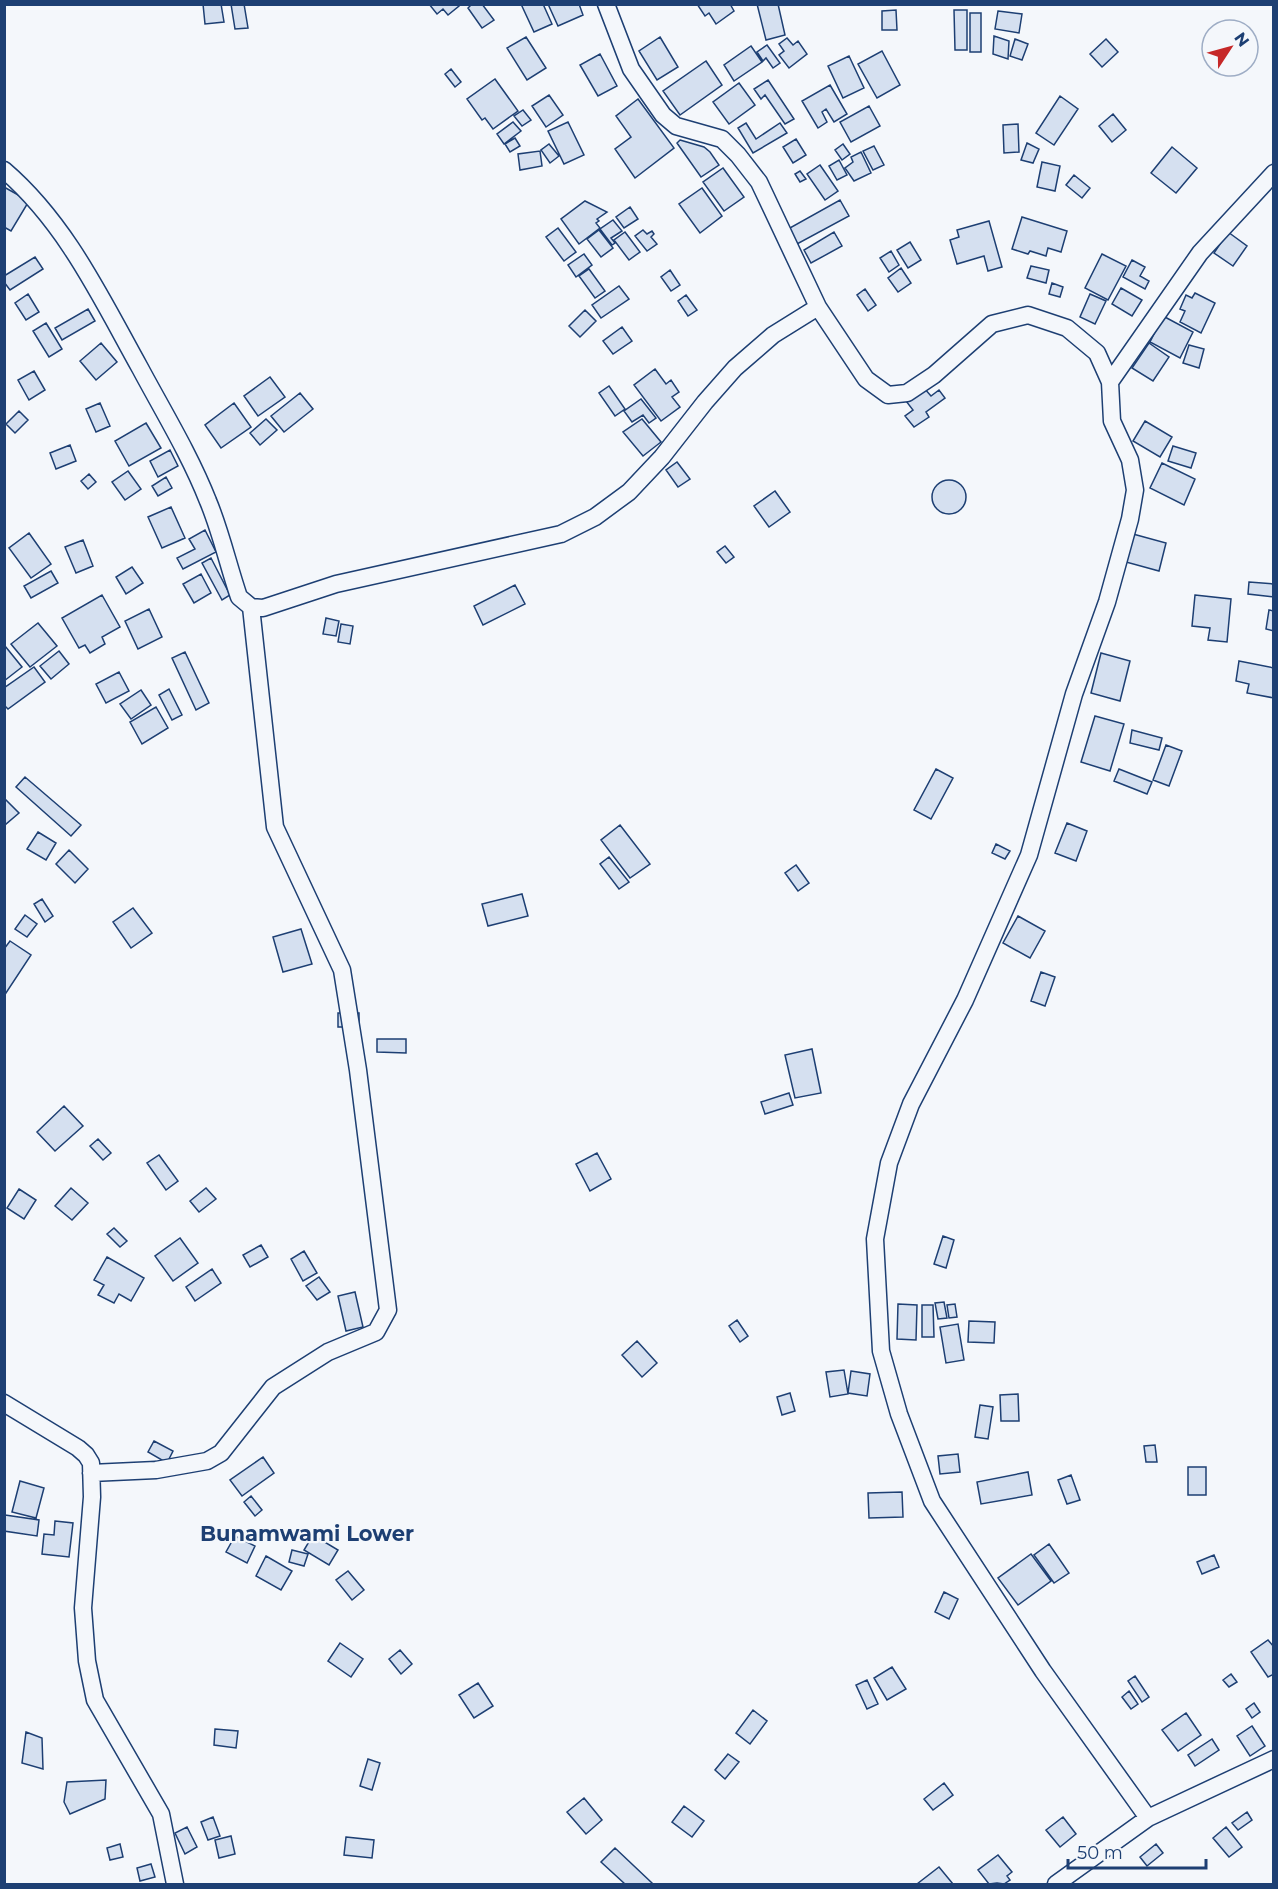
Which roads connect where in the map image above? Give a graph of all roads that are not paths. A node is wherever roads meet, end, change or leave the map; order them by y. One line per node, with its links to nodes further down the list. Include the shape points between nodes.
1 (606, 4): 4 (street, via 631,69 663,115 676,126 722,139 759,182)
2 (4, 170): 6 (street, via 66,237 109,312 204,491 239,597)
3 (1274, 173): 5 (street, via 1200,253)
4 (818, 307): 5 (street, via 866,379 888,395 907,393 934,375 992,324 1028,315 1067,328 1097,353); 6 (street, via 773,335 735,368 662,457 629,492 595,517 561,534)
5 (1110, 382): 10 (street, via 1112,421 1130,460 1135,490 1107,602 1074,694 1029,855 964,1000 911,1104 889,1163 875,1239 881,1351 899,1414 932,1501 1043,1671)
6 (251, 608): 8 (street, via 275,827 342,970 388,1310 376,1332 328,1352 273,1386 221,1453 207,1461 156,1470)
7 (4, 1403): 8 (street, via 86,1455)
8 (91, 1473): 11 (street, via 84,1608 87,1661 95,1700 160,1814)
9 (1274, 1759): 10 (street)
10 (1148, 1818): 12 (street)
11 (175, 1884)
12 (1056, 1884)

